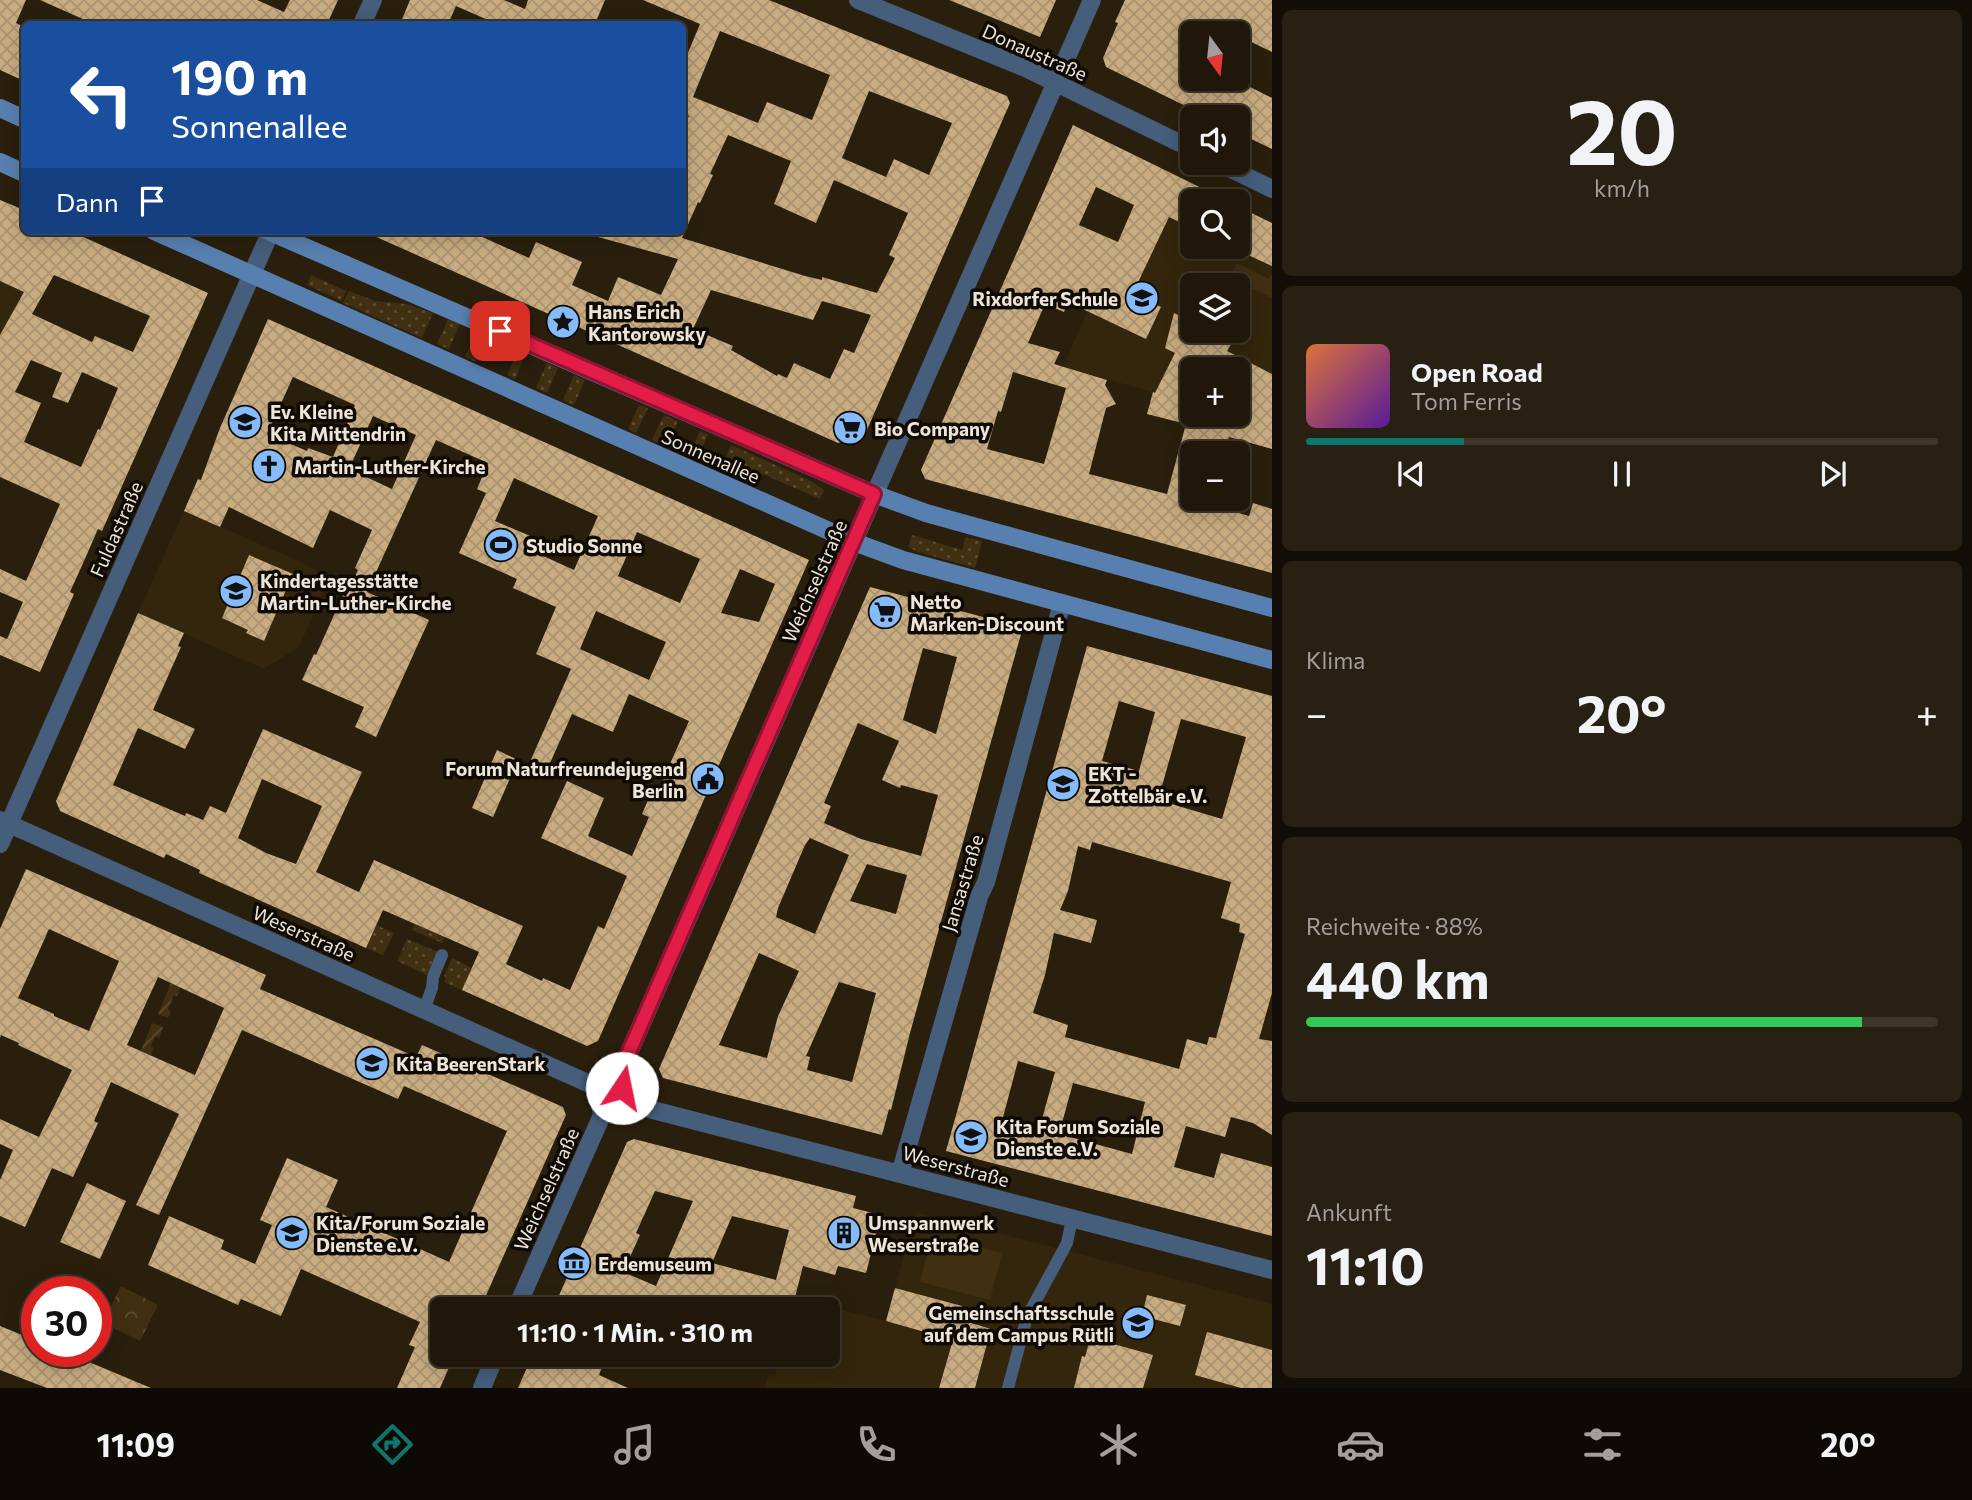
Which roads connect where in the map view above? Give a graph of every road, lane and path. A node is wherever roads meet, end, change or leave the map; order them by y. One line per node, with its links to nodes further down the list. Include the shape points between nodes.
1 (373, 0): 4 (street)
2 (858, 0): 5 (street, Donaustraße)
3 (1092, 0): 5 (street, Weichselstraße)
4 (363, 21)
5 (1055, 82): 8 (street, Donaustraße); 17 (street, Weichselstraße)
6 (0, 108): 7 (main road)
7 (21, 118)
8 (1180, 143)
9 (0, 162): 10 (main road)
10 (21, 172)
11 (1243, 175): 12 (street)
12 (1272, 189)
13 (163, 235): 16 (main road, Sonnenallee)
14 (268, 235): 16 (street, Fuldastraße)
15 (279, 235): 17 (main road, Sonnenallee)
16 (253, 274): 18 (main road, Sonnenallee); 22 (street, Fuldastraße)
17 (874, 494): 18 (street, Weichselstraße); 20 (main road, Sonnenallee, via 969,526)
18 (854, 542): 19 (main road, Sonnenallee); 27 (street, Weichselstraße, via 621,1070)
19 (1062, 603): 21 (main road, Sonnenallee); 28 (street, Jansastraße)
20 (1272, 608)
21 (1272, 660)
22 (4, 822): 23 (street, Fuldastraße); 25 (street, Weserstraße)
23 (0, 844)
24 (442, 955): 25 (lane)
25 (424, 1010): 26 (street, Weserstraße)
26 (592, 1085): 31 (street, Weichselstraße, via 602,1115)
27 (629, 1102): 28 (street, Weserstraße)
28 (900, 1174): 29 (street, Weserstraße)
29 (1072, 1219): 30 (street, Weserstraße); 34 (lane, via 1066,1243 1027,1317)
30 (1272, 1270)
31 (521, 1297)
32 (491, 1367): 33 (street)
33 (482, 1388)
34 (1008, 1388)

